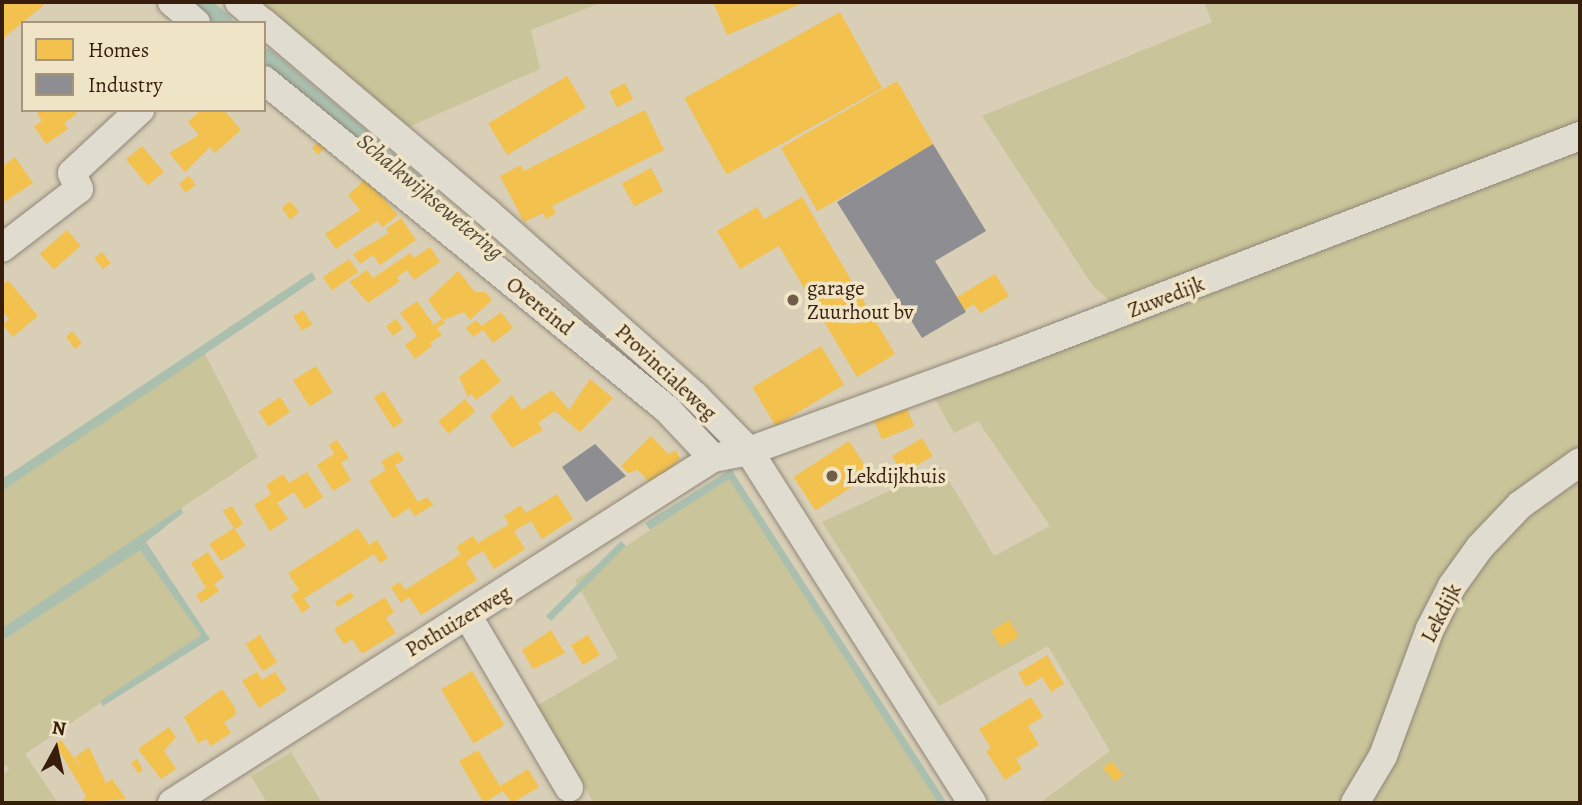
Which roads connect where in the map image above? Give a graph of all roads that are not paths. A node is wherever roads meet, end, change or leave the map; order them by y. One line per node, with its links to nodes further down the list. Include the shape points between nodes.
1 (172, 2): 3 (street)
2 (239, 2): 4 (street, Provincialeweg)
3 (194, 21)
4 (262, 21)
5 (266, 25): 10 (street, Provincialeweg, via 498,221 695,396)
6 (266, 82): 11 (street, Overeind, via 668,410)
7 (138, 112): 9 (street, via 72,173 79,190)
8 (1580, 136): 10 (street, Zuwedijk)
9 (2, 248)
10 (749, 452): 11 (street, Pothuizerweg); 16 (street, Provincialeweg)
11 (713, 458): 13 (street, Pothuizerweg)
12 (1580, 462): 17 (street, Lekdijk, via 1520,505 1480,547 1452,586 1430,629 1383,756)
13 (469, 618): 14 (street); 15 (street, Pothuizerweg)
14 (569, 788)
15 (172, 803)
16 (972, 803)
17 (1355, 803)

